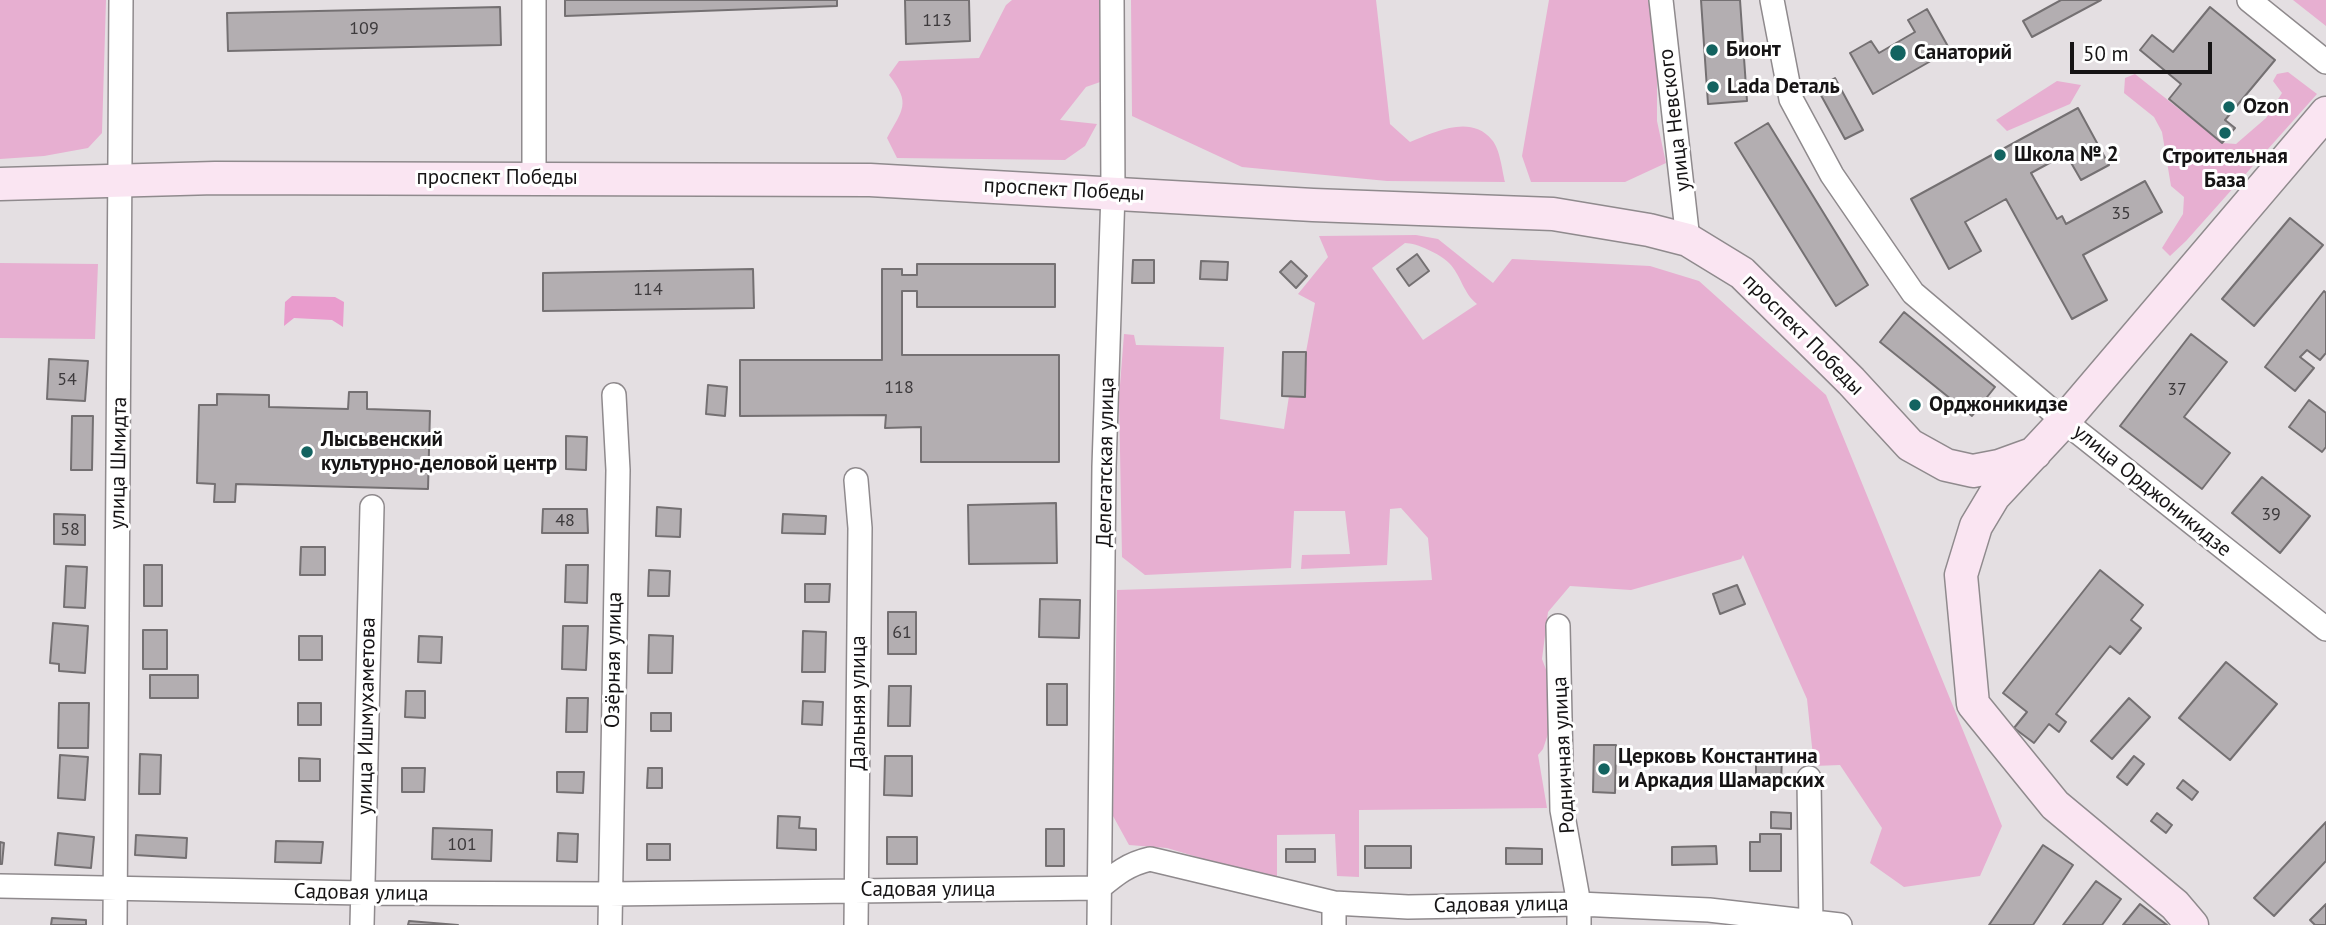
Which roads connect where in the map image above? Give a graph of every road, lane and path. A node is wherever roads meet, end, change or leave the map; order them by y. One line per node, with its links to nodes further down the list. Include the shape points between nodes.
1 (121, 0): 10 (street, улица Шмидта)
2 (534, 0): 9 (street)
3 (1112, 0): 12 (street, Делегатская улица)
4 (1661, 0): 13 (street, улица Невского)
5 (1772, 0): 15 (street, улица Орджоникидзе, via 1791,99 1832,175 1913,293)
6 (2249, 0): 7 (street)
7 (2326, 62)
8 (2326, 113): 15 (street)
9 (534, 178): 10 (street, проспект Победы); 12 (street, проспект Победы, via 870,180)
10 (120, 182): 11 (street, проспект Победы); 24 (street, улица Шмидта)
11 (0, 184)
12 (1113, 192): 13 (street, проспект Победы, via 1553,215); 23 (street, Делегатская улица)
13 (1688, 240): 16 (street, проспект Победы, via 1742,274 1910,445 1946,465 1973,471)
14 (614, 395): 27 (street, Озёрная улица, via 618,470)
15 (2064, 421): 16 (street); 20 (street, улица Орджоникидзе)
16 (2035, 453): 37 (street, via 1994,496 1976,526 1961,575 1973,704 2055,805 2175,905)
17 (856, 480): 25 (street, Дальняя улица, via 860,528)
18 (372, 507): 26 (street, улица Ишмухаметова)
19 (1558, 625): 29 (street, Родничная улица, via 1562,810)
20 (2326, 629)
21 (1809, 778): 30 (street)
22 (0, 886): 24 (street, Садовая улица)
23 (1099, 888): 25 (street, Садовая улица); 28 (street, Садовая улица, via 1121,870 1150,859); 35 (street, Делегатская улица)
24 (114, 890): 26 (street, Садовая улица); 31 (street, улица Шмидта)
25 (857, 890): 27 (street, Садовая улица); 34 (street, Дальняя улица)
26 (363, 893): 27 (street, Садовая улица); 32 (street, улица Ишмухаметова)
27 (609, 894): 33 (street, Озёрная улица)
28 (1334, 914): 29 (street, Садовая улица, via 1408,907)
29 (1579, 914): 30 (street, Садовая улица, via 1709,910)
30 (1811, 923): 36 (street, Садовая улица)
31 (116, 925)
32 (362, 925)
33 (610, 925)
34 (856, 925)
35 (1099, 925)
36 (1840, 925)
37 (2192, 925)

